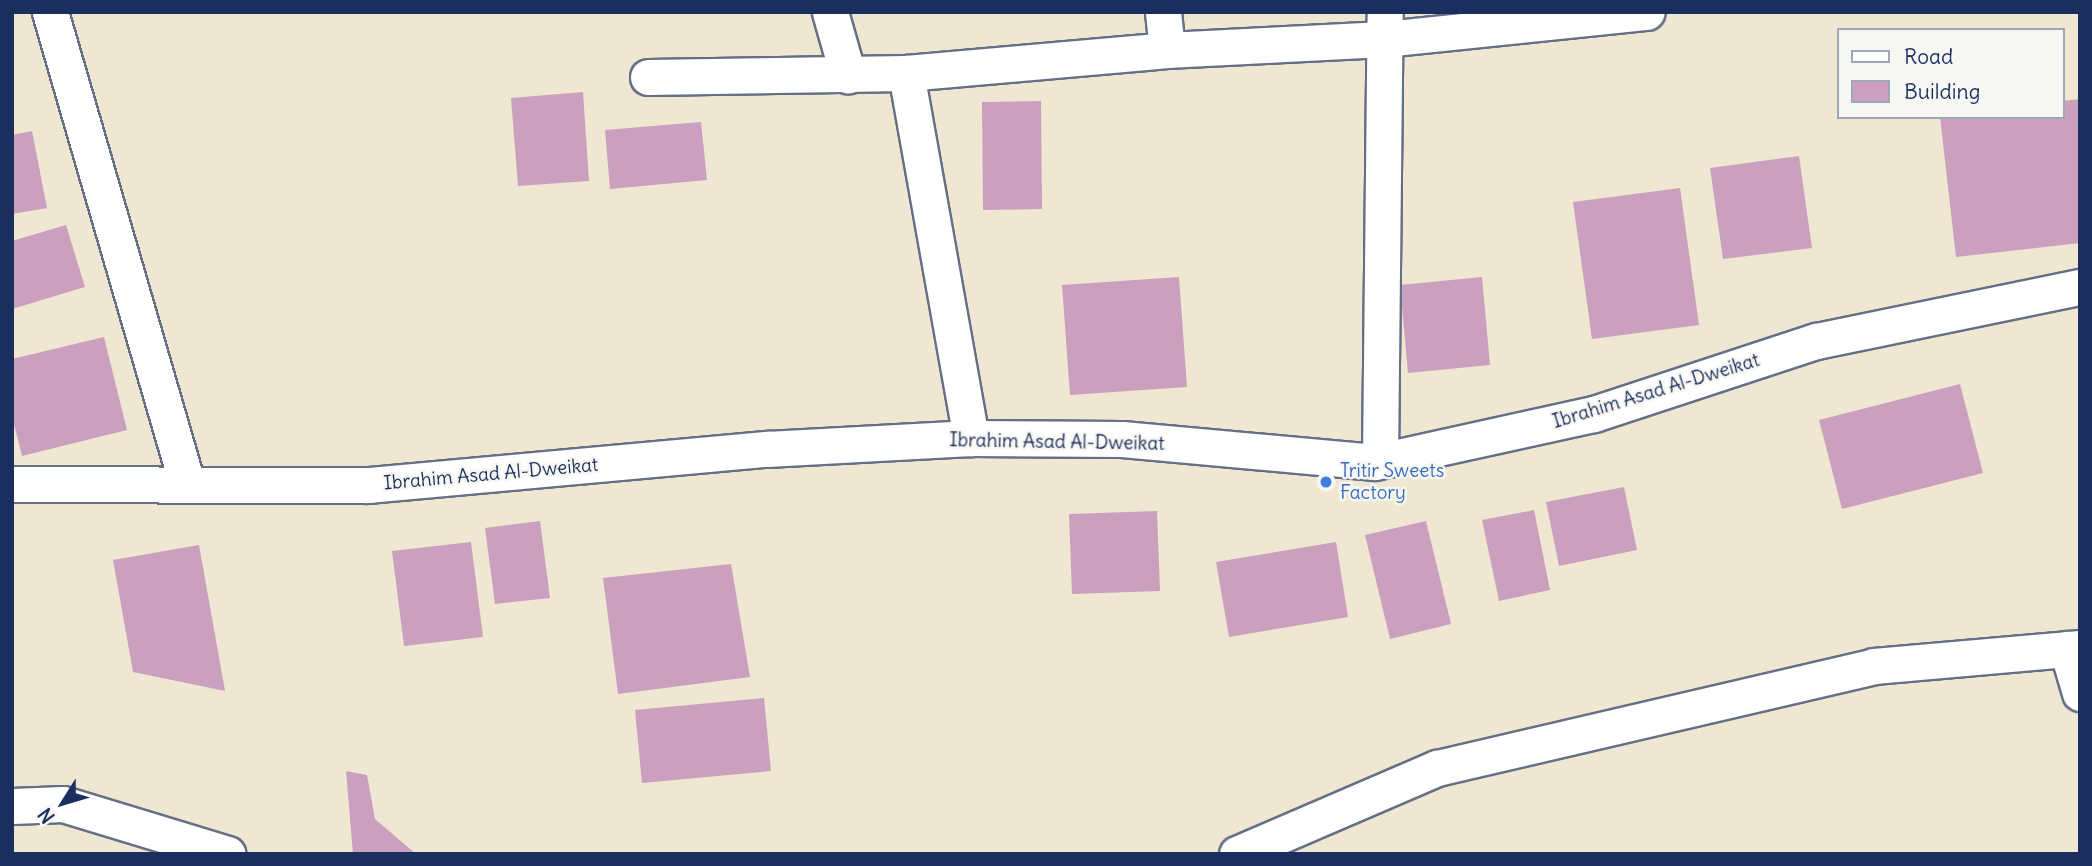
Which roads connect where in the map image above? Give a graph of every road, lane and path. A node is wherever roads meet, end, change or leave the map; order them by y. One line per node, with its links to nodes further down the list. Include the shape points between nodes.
1 (50, 12): 14 (street)
2 (830, 12): 8 (street)
3 (1163, 12): 6 (street)
4 (1647, 12): 5 (street)
5 (1385, 25): 6 (street); 12 (street)
6 (1167, 50): 7 (street)
7 (906, 73): 8 (street); 11 (street)
8 (848, 75): 9 (street)
9 (648, 77)
10 (2080, 287): 12 (street, Ibrahim Asad Al-Dweikat, via 1816,341 1594,414)
11 (971, 438): 12 (street, Ibrahim Asad Al-Dweikat, via 1122,439); 14 (street, Ibrahim Asad Al-Dweikat, via 767,449 368,485)
12 (1380, 460)
13 (12, 484): 14 (street, Ibrahim Asad Al-Dweikat)
14 (187, 484)
15 (2073, 648): 16 (street); 19 (street, via 1874,666 1437,768)
16 (2080, 693)
17 (12, 806): 18 (street, via 62,804)
18 (228, 854)
19 (1237, 854)

